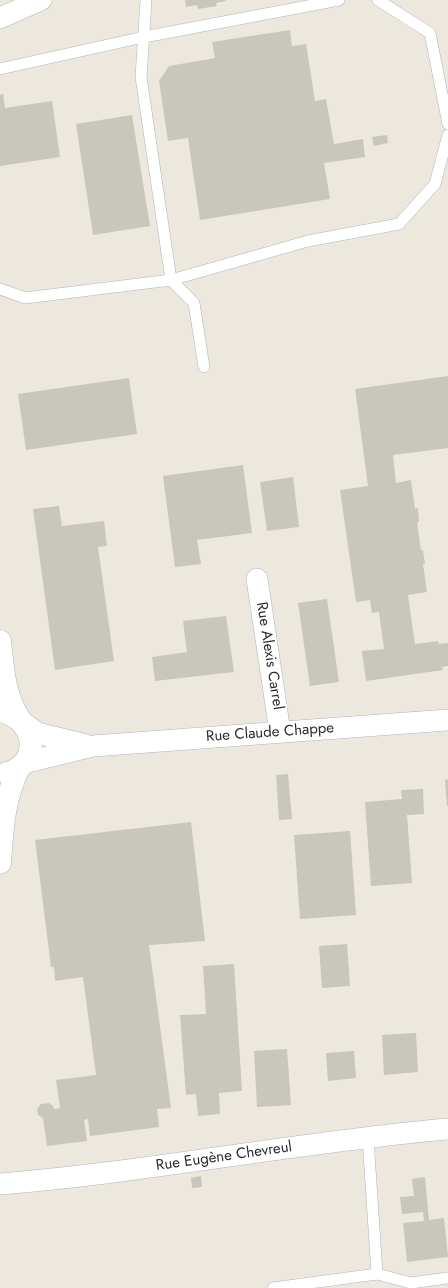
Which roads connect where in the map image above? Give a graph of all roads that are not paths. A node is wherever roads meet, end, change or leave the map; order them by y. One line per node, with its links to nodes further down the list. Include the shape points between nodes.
1 (41, 0): 5 (street)
2 (146, 0): 6 (lane)
3 (339, 0): 6 (lane)
4 (378, 0): 8 (lane, via 430,33)
5 (0, 18)
6 (144, 37): 7 (lane); 10 (lane, via 141,77)
7 (0, 69)
8 (448, 124)
9 (448, 135): 10 (lane, via 435,184 399,224 308,241)
10 (171, 280): 11 (lane, via 25,298); 12 (lane, via 194,303)
11 (0, 288)
12 (204, 367)
13 (257, 579): 18 (street, Rue Alexis Carrel)
14 (0, 641): 17 (street, via 7,693 13,709)
15 (0, 711): 17 (street, via 10,713)
16 (448, 720): 18 (street, Rue Claude Chappe)
17 (22, 721): 19 (street, Rue Claude Chappe, via 37,733); 20 (street, via 30,739 30,748)
18 (280, 732): 19 (street, Rue Claude Chappe)
19 (93, 746): 20 (street, Rue Claude Chappe)
20 (14, 768): 21 (street, via 4,811)
21 (0, 863)
22 (448, 1129): 23 (street, Rue Eugène Chevreul)
23 (368, 1138): 24 (street, Rue Eugène Chevreul, via 60,1179); 25 (lane)
24 (0, 1184)
25 (377, 1274): 27 (lane); 28 (lane)
26 (448, 1278): 27 (lane)
27 (411, 1286)
28 (273, 1288)

